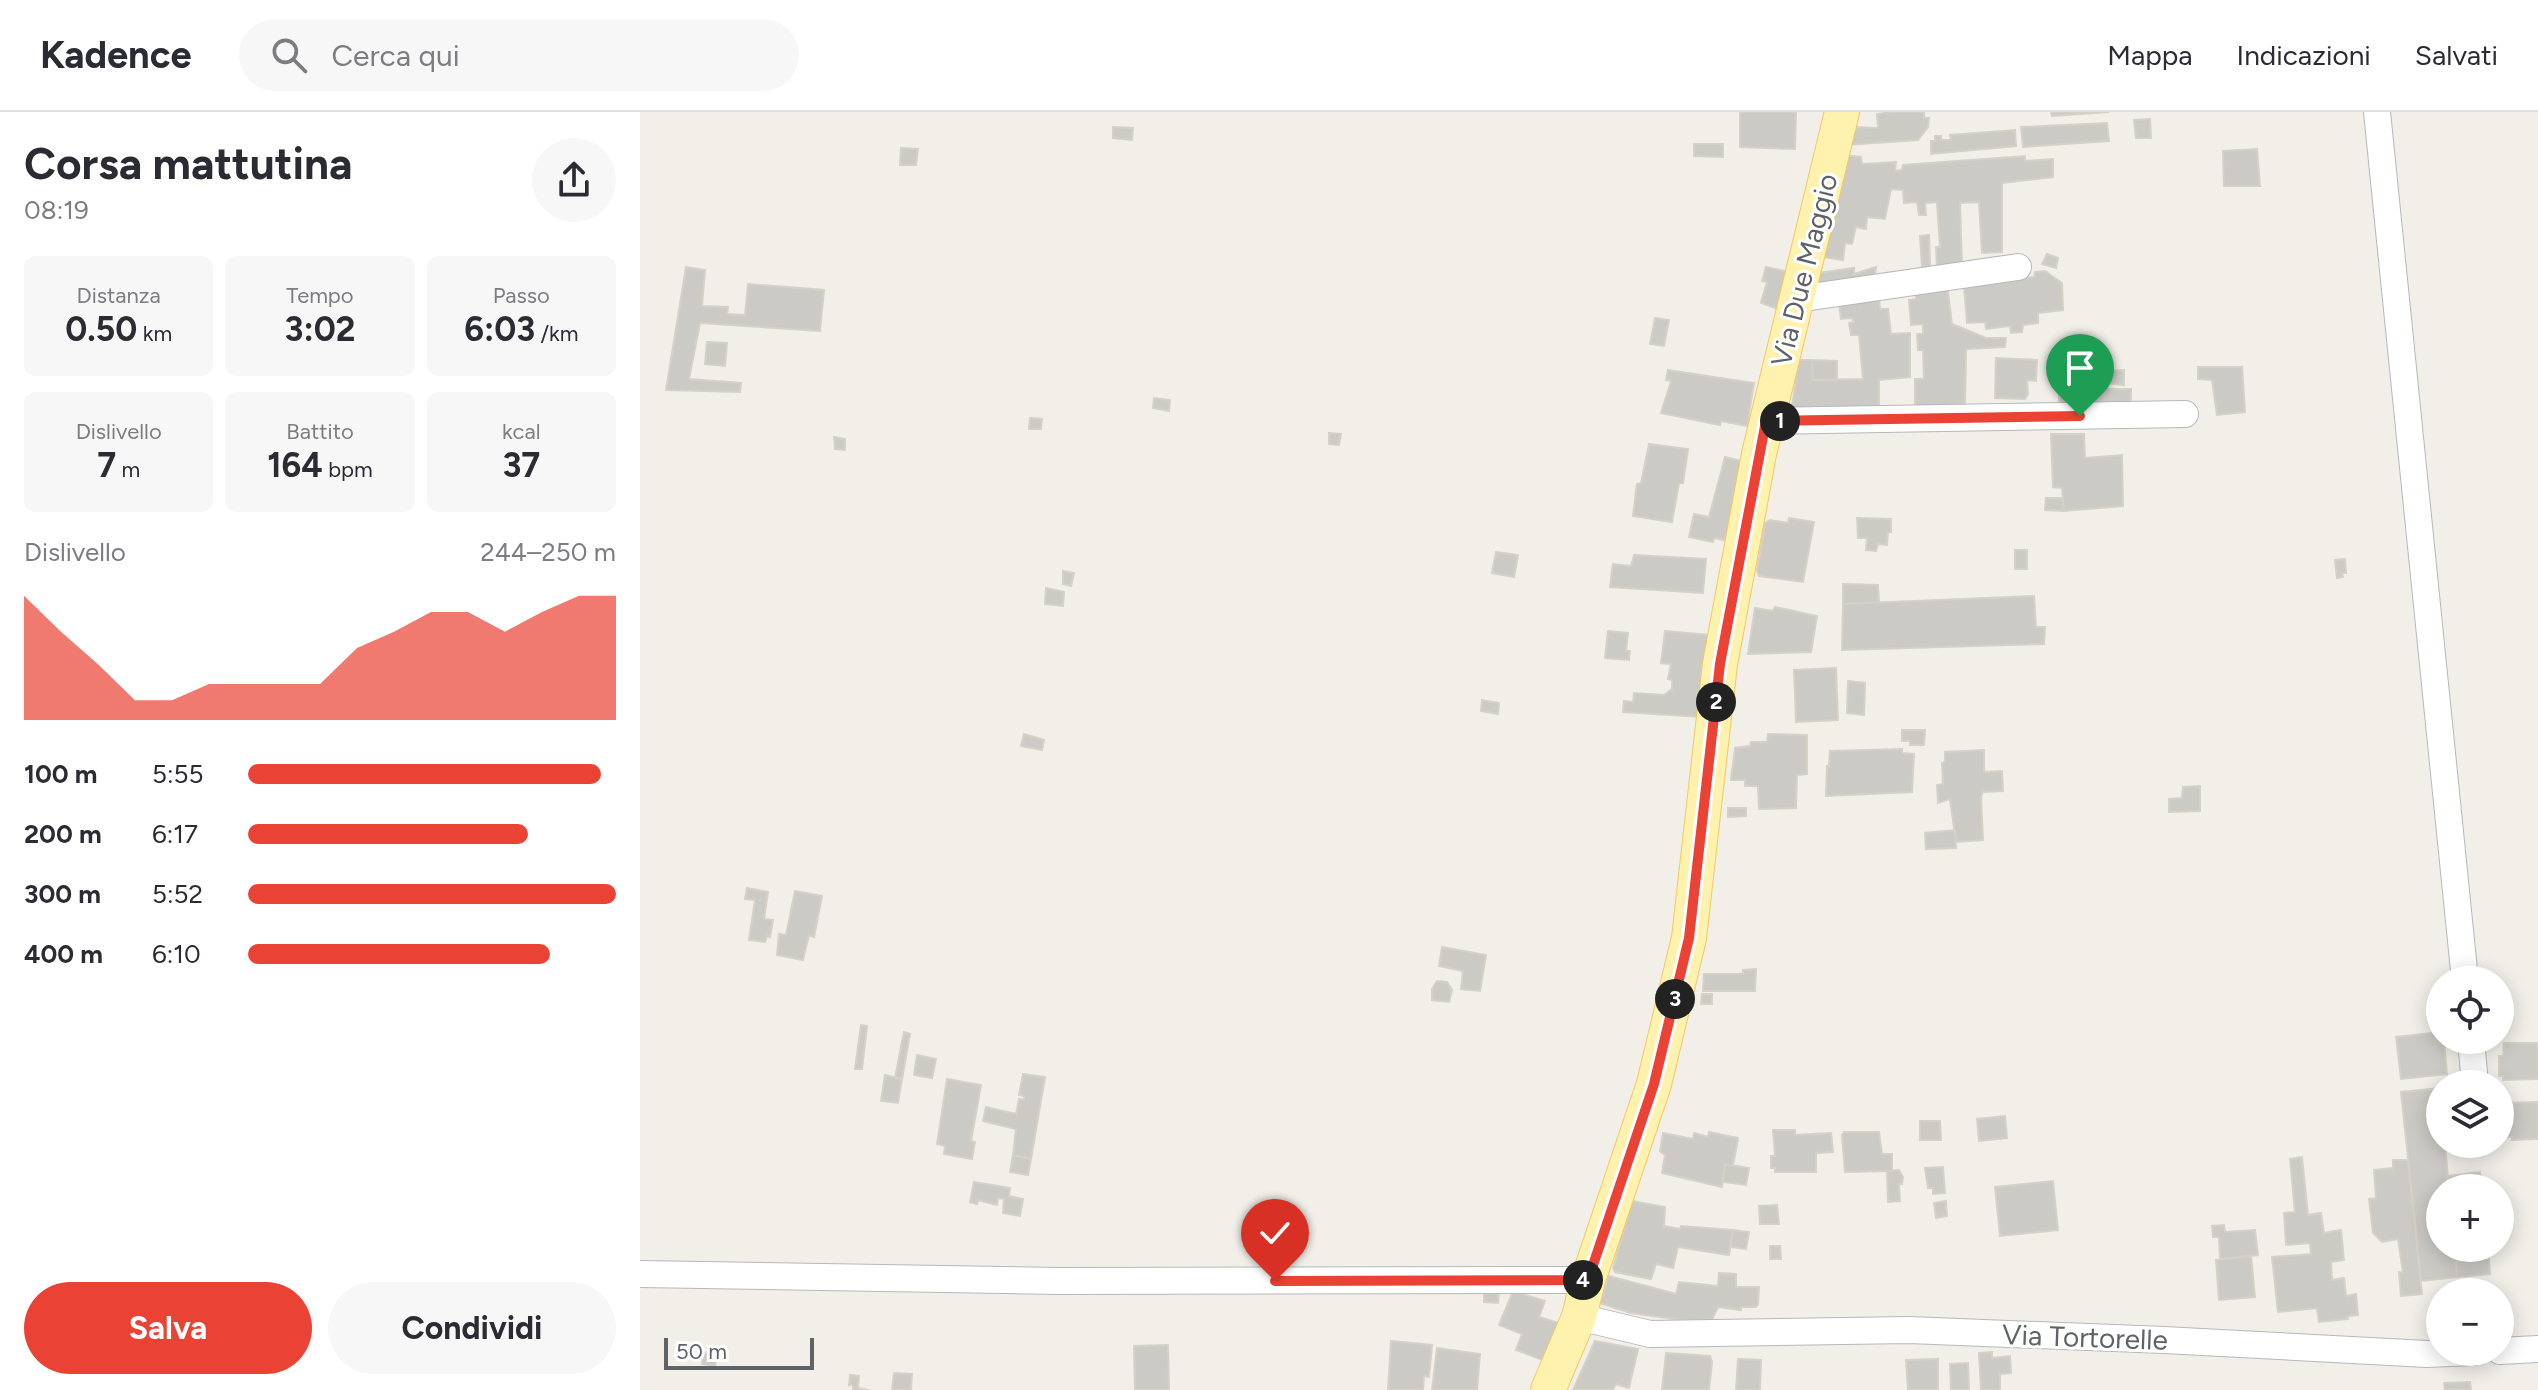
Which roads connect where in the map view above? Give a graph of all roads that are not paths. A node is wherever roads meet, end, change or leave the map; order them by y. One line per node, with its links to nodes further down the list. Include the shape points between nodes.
1 (1842, 112): 4 (main road, Via Due Maggio)
2 (2377, 112): 7 (street)
3 (2018, 267): 4 (street)
4 (1797, 299): 6 (main road, Via Due Maggio)
5 (2185, 414): 6 (street)
6 (1766, 421): 9 (main road, Via Due Maggio, via 1720,664 1689,938 1654,1084)
7 (2464, 966)
8 (640, 1274): 9 (street, via 1060,1281)
9 (1588, 1280): 10 (main road, Via Due Maggio)
10 (1579, 1317): 13 (street, Via Tortorelle, via 1650,1334 1909,1330); 14 (main road, Via Due Maggio)
11 (2538, 1349): 12 (street)
12 (2514, 1350)
13 (2426, 1354)
14 (1548, 1390)

